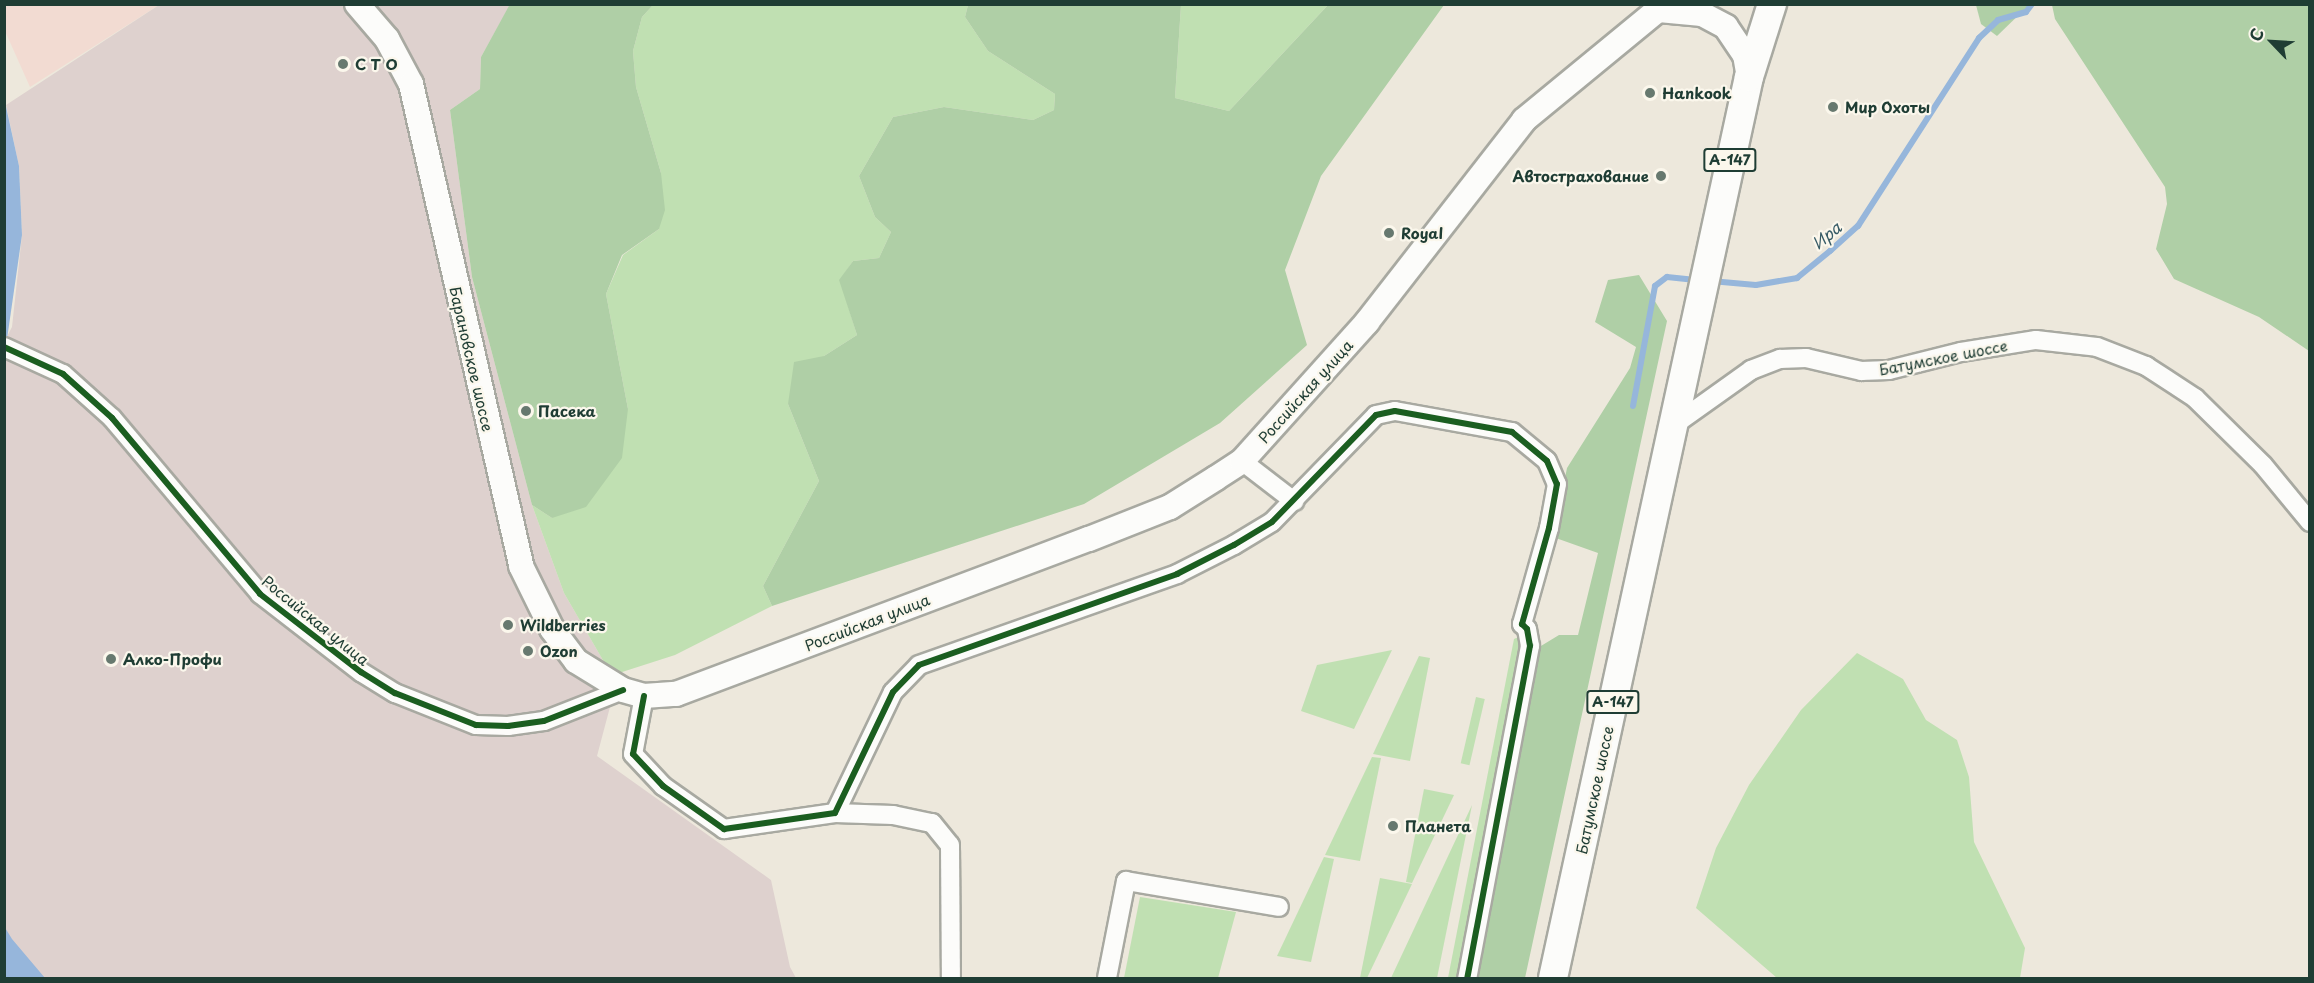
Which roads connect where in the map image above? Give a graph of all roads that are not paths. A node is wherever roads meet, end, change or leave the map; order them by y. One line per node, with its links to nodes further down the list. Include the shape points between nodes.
1 (357, 4): 10 (main road, Барановское шоссе, via 387,39 411,84 521,566 552,629 576,661)
2 (1772, 4): 4 (highway, Батумское шоссе / А-147)
3 (1667, 6): 4 (main road, via 1702,14 1726,27 1744,55); 7 (main road, Российская улица, via 1524,120 1367,322)
4 (1749, 77): 6 (highway, Батумское шоссе / А-147)
5 (4, 347): 10 (street, Российская улица, via 63,374 112,418 260,594 361,672 395,693 476,725 508,726 544,721)
6 (1674, 425): 9 (street, Батумское шоссе, via 1751,370 1780,359 1806,358 1861,371 1889,370 1961,351 2036,340 2097,347 2146,366 2195,398 2263,465); 16 (highway, Батумское шоссе / А-147)
7 (1242, 460): 8 (street); 10 (main road, Российская улица, via 1170,507 676,693)
8 (1293, 501): 11 (street, via 1272,522 1177,574 920,665 893,692); 15 (street, via 1376,416 1395,411 1512,432 1547,461 1557,484 1549,528 1521,624 1527,629 1530,646)
9 (2310, 522)
10 (633, 693): 11 (street, via 633,754 671,793 723,829)
11 (834, 813): 13 (street, via 893,814 932,823 950,845)
12 (1279, 907): 14 (street, via 1126,881)
13 (951, 978)
14 (1107, 978)
15 (1467, 978)
16 (1553, 978)

